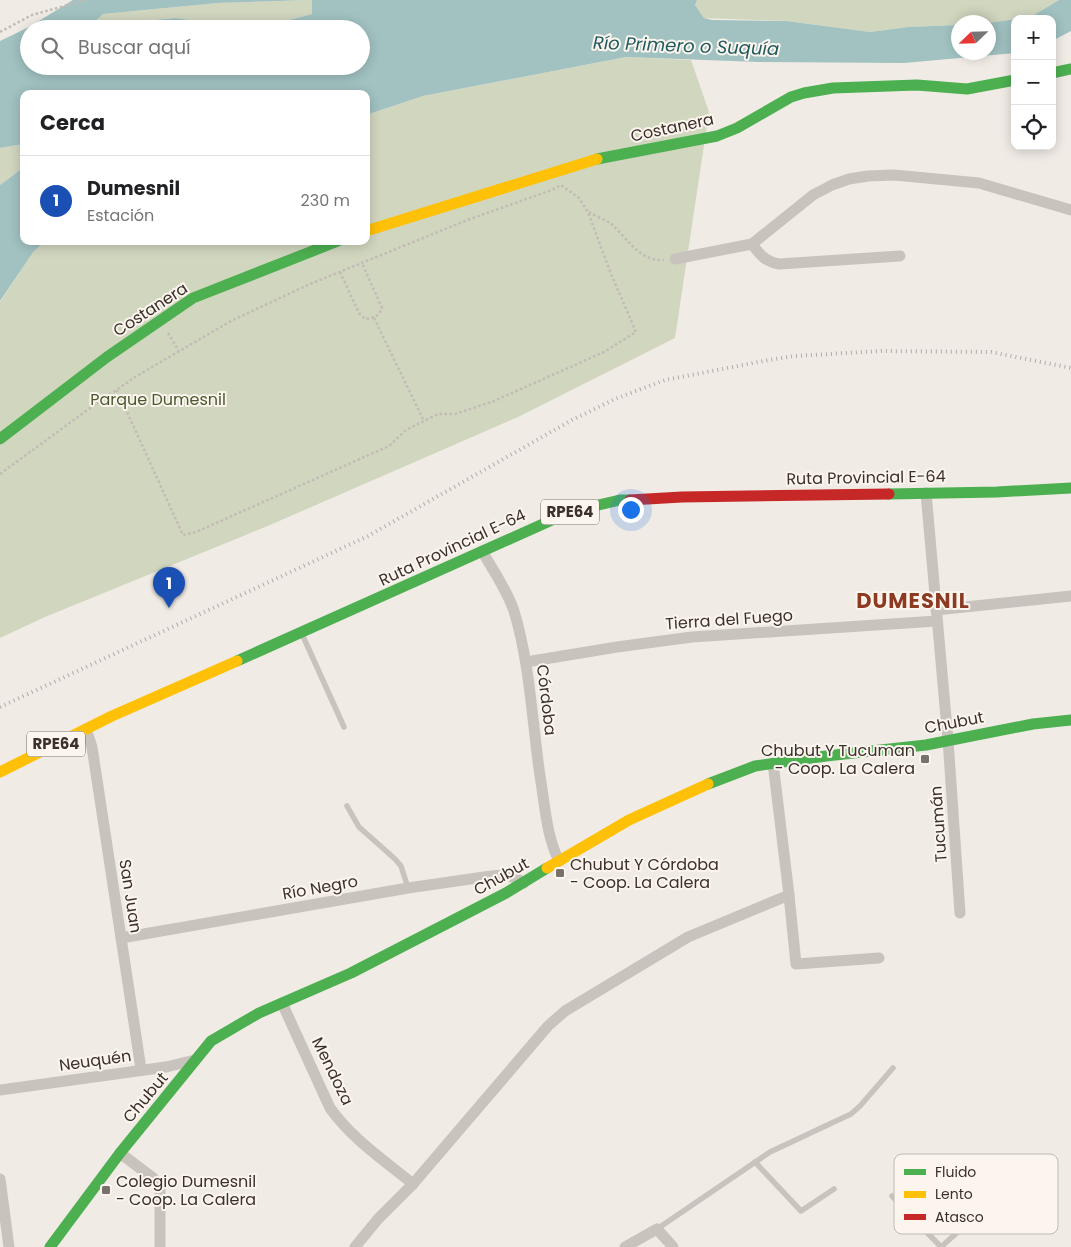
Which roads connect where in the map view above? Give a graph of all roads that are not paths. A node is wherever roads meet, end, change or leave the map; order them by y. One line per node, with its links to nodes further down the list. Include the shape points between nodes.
1 (1071, 69): 2 (street)
2 (1056, 72)
3 (1011, 81): 5 (street, Costanera, via 967,89 917,85 833,88 804,93 717,136 592,160)
4 (1071, 210): 6 (street, via 979,183 894,175 868,176 849,179 813,195)
5 (370, 230)
6 (752, 244): 8 (street, via 761,256 779,264); 9 (street)
7 (328, 245): 10 (street, Costanera, via 194,298 107,356)
8 (900, 256)
9 (675, 259)
10 (0, 439)
11 (1071, 488): 12 (street, Ruta Provincial E-64 / RPE64)
12 (926, 493): 13 (street, Ruta Provincial E-64 / RPE64, via 620,500 572,511); 15 (street, Tucumán)
13 (482, 551): 16 (street, Ruta Provincial E-64 / RPE64); 17 (street, Córdoba, via 514,610)
14 (1071, 596): 15 (street, Tierra del Fuego)
15 (936, 615): 17 (street, Tierra del Fuego, via 692,637); 21 (street, Tucumán)
16 (301, 632): 19 (lane); 20 (street, Ruta Provincial E-64 / RPE64)
17 (526, 662): 25 (street, Córdoba, via 551,843)
18 (1071, 720): 21 (street, Chubut)
19 (344, 726)
20 (86, 729): 23 (street, Ruta Provincial E-64 / RPE64); 30 (street, San Juan, via 92,747)
21 (948, 740): 22 (street, Chubut); 29 (street, Tucumán)
22 (772, 763): 25 (street, Chubut, via 735,773 675,798); 28 (street)
23 (0, 772)
24 (347, 806): 27 (lane, via 359,827 401,866)
25 (560, 860): 26 (street, Chubut)
26 (524, 883): 27 (street, Río Negro, via 515,876 503,875); 32 (street, Chubut, via 351,973)
27 (408, 888): 30 (street, Río Negro)
28 (789, 895): 31 (street, via 796,964); 40 (street, via 688,937 565,1011 548,1026)
29 (960, 913)
30 (121, 938): 35 (street, San Juan)
31 (879, 958)
32 (282, 1003): 33 (street, Chubut, via 221,1034 202,1049); 40 (street, Mendoza, via 330,1108 355,1136)
33 (195, 1060): 35 (street, Neuquén); 37 (street, Chubut)
34 (893, 1068): 38 (lane, via 851,1114)
35 (141, 1070): 36 (street, Neuquén)
36 (0, 1090)
37 (120, 1153): 46 (street, Chubut); 47 (street, via 153,1178 160,1188)
38 (755, 1162): 41 (lane, via 801,1211); 42 (lane)
39 (0, 1179): 45 (street)
40 (413, 1184): 48 (street)
41 (834, 1189)
42 (657, 1229): 49 (street); 50 (street)
43 (929, 1234): 44 (lane, via 941,1247)
44 (956, 1234)
45 (9, 1247)
46 (50, 1247)
47 (160, 1247)
48 (355, 1247)
49 (625, 1247)
50 (673, 1247)

